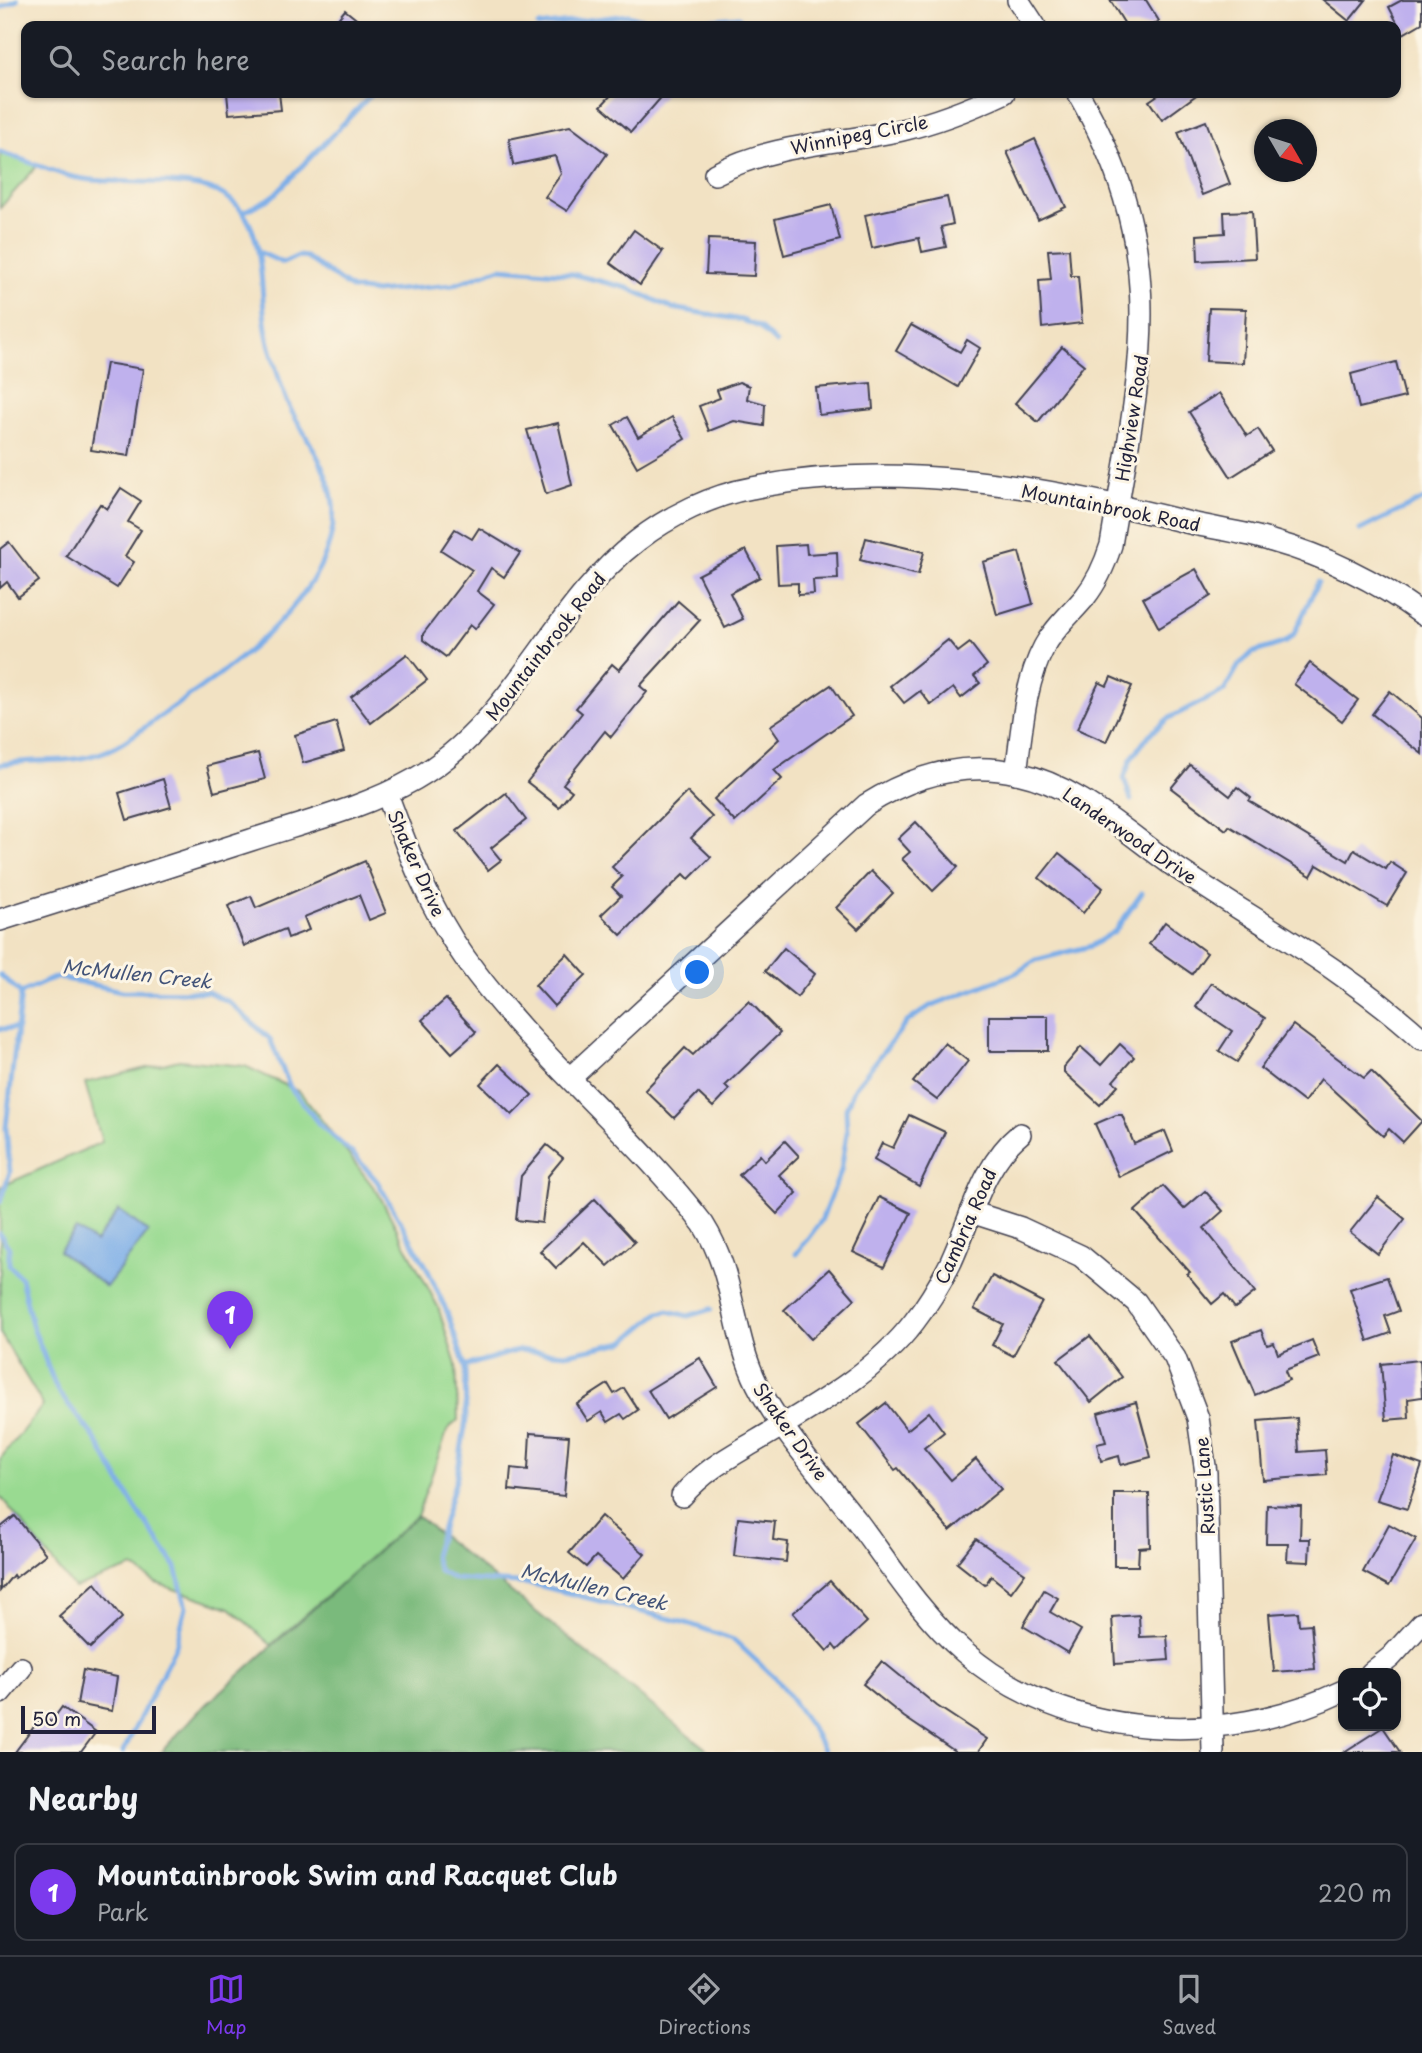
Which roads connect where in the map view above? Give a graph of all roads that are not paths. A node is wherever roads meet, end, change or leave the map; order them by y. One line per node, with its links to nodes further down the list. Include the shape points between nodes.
1 (1018, 0): 2 (street)
2 (1032, 21)
3 (991, 98): 5 (street, Winnipeg Circle, via 915,127 780,149)
4 (1080, 98): 6 (street, Highview Road, via 1115,167 1130,211 1143,302 1142,349)
5 (715, 174)
6 (1117, 504): 7 (street, Mountainbrook Road, via 1306,552 1366,579); 8 (street, Highview Road, via 1111,545 1099,575 1059,624 1033,672); 9 (street, Mountainbrook Road, via 1036,489 877,478 798,480 748,488 702,504 638,541 610,565 475,734 433,768)
7 (1422, 614)
8 (1016, 772): 11 (street, Landerwood Drive, via 1077,796 1174,866 1348,976); 12 (street, Landerwood Drive, via 967,769 931,775 892,788 866,805)
9 (387, 794): 10 (street, Mountainbrook Road); 12 (street, Shaker Drive, via 418,875 450,935 496,999)
10 (10, 917)
11 (1422, 1039)
12 (570, 1078): 15 (street, Shaker Drive, via 711,1237 728,1276 745,1357)
13 (1020, 1134): 14 (street, Cambria Road, via 991,1167)
14 (971, 1212): 15 (street, Cambria Road, via 933,1296 902,1337 860,1374); 22 (street, Rustic Lane, via 1021,1228 1081,1256 1136,1303 1175,1358 1198,1418 1206,1473)
15 (784, 1424): 16 (street, Cambria Road, via 711,1466); 22 (street, Shaker Drive, via 934,1622 993,1675 1051,1705 1099,1720)
16 (682, 1496)
17 (1422, 1623): 19 (street)
18 (21, 1668): 20 (street)
19 (1377, 1668)
20 (0, 1693)
21 (1338, 1694): 22 (street, Shaker Drive, via 1276,1717)
22 (1212, 1727): 23 (street, Rustic Lane)
23 (1213, 1752)

